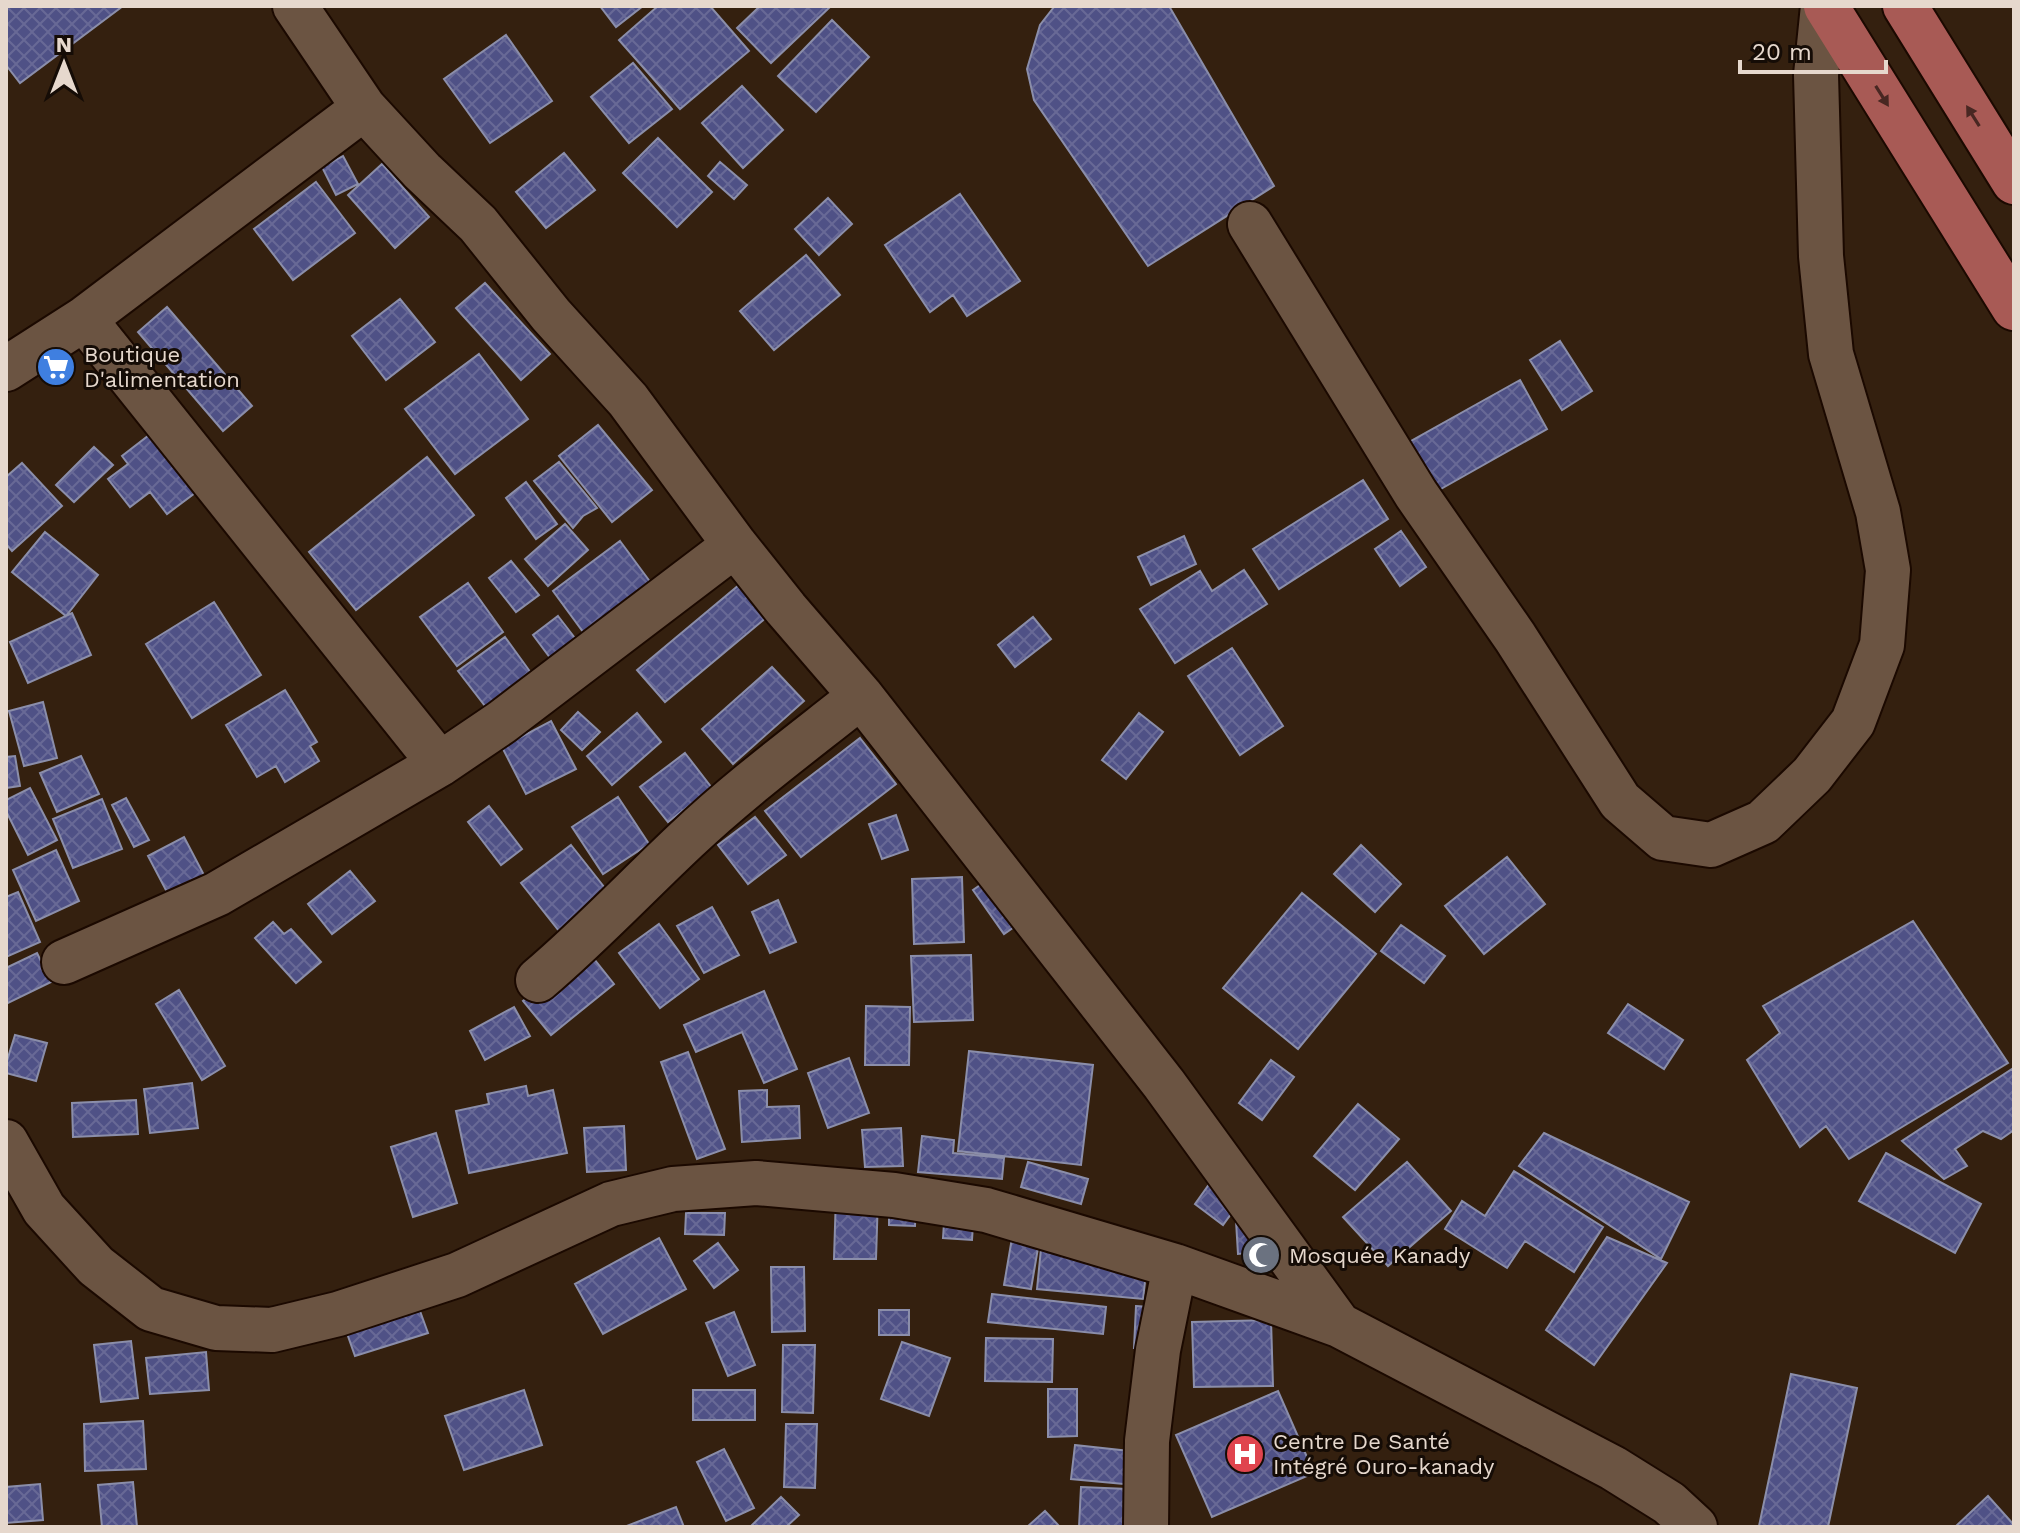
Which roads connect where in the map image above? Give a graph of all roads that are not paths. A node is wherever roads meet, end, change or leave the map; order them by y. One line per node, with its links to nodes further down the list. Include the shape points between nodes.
1 (295, 6): 4 (street)
2 (1825, 6): 6 (street, via 1816,75 1821,256 1831,354 1878,512 1888,570 1882,645 1853,722 1812,775 1763,822 1711,845 1663,838 1620,801 1416,494); 7 (main road, one-way to 7)
3 (1905, 6): 5 (main road, one-way to 3)
4 (364, 108): 8 (street); 10 (street, via 478,224 628,400)
5 (2014, 182)
6 (1250, 224)
7 (2014, 308)
8 (84, 319): 9 (street); 12 (street)
9 (6, 369)
10 (735, 545): 11 (street); 12 (street)
11 (861, 696): 14 (street, via 740,792); 17 (street, via 1164,1084)
12 (440, 764): 13 (street, via 217,894)
13 (64, 962)
14 (538, 980)
15 (6, 1142): 16 (street, via 44,1209 96,1266 151,1309 216,1328 272,1330 338,1314 457,1275 611,1204 673,1189 756,1183 894,1195 986,1210)
16 (1175, 1266): 17 (street); 18 (street, via 1149,1425)
17 (1339, 1325): 19 (street, via 1613,1468 1669,1503)
18 (1146, 1527)
19 (1695, 1527)

